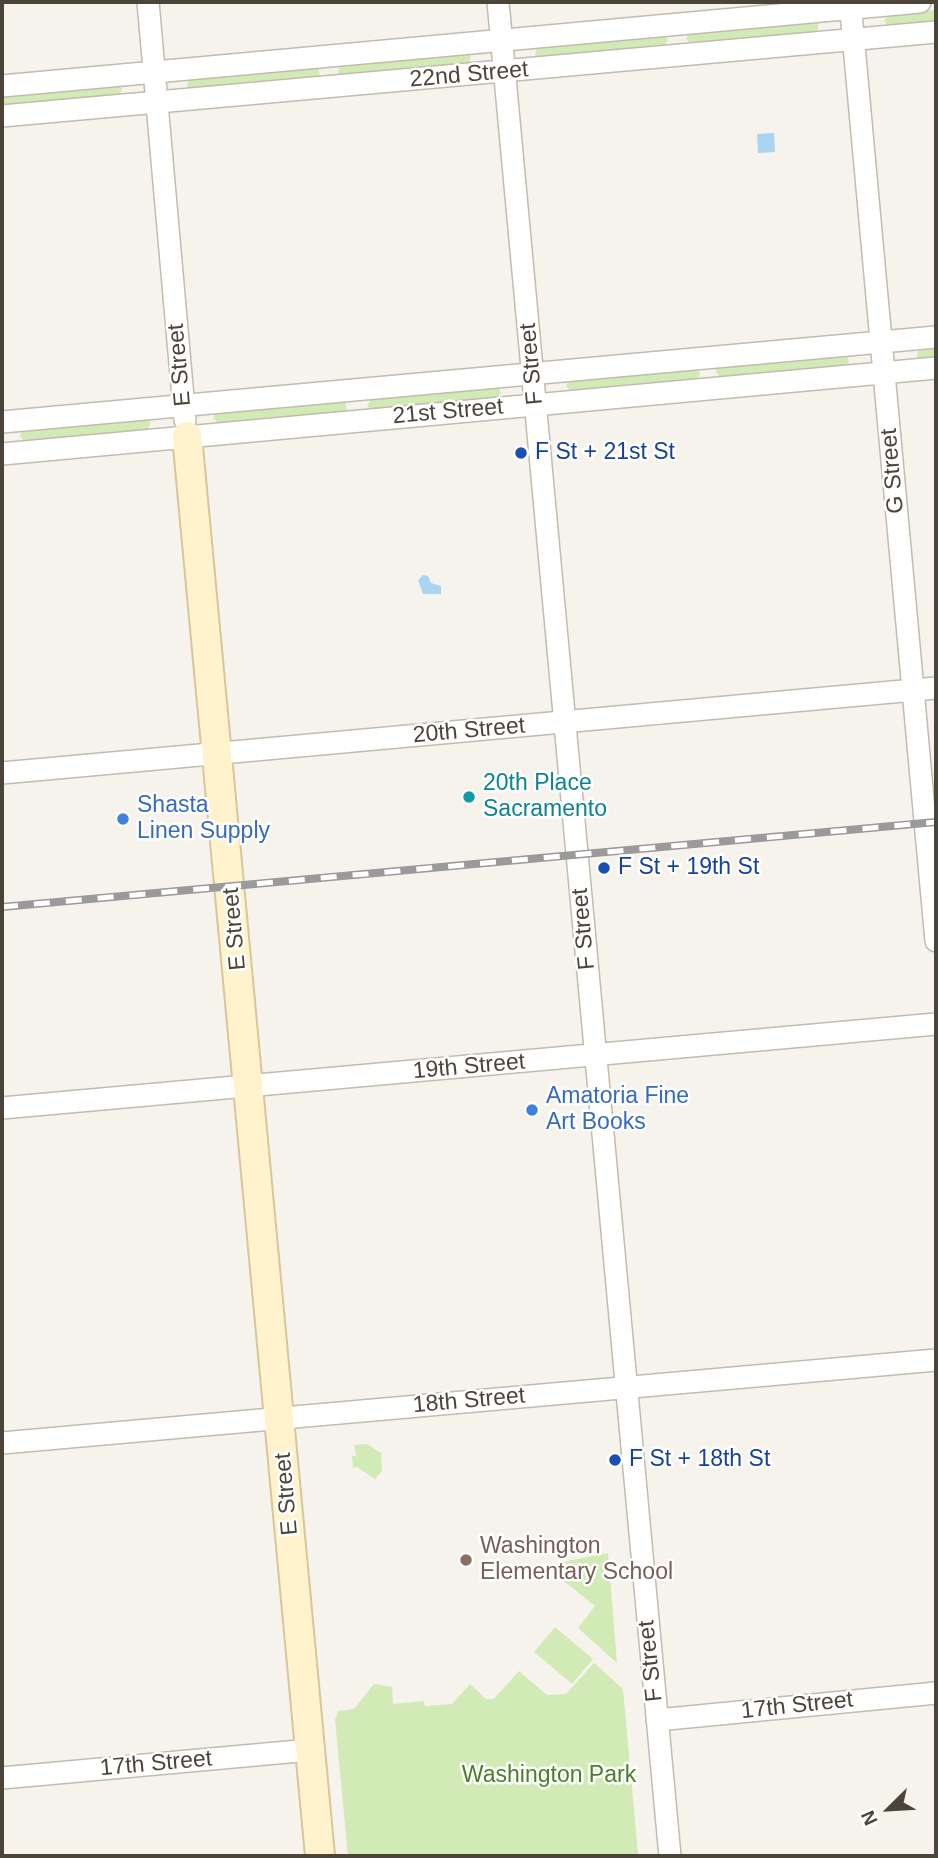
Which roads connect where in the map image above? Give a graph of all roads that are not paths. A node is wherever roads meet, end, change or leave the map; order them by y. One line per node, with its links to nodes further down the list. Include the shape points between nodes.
1 (148, 2): 8 (street, E Street)
2 (498, 2): 6 (street, F Street)
3 (920, 2): 4 (street, 22nd Street)
4 (850, 5): 6 (street, 22nd Street); 7 (street, G Street)
5 (936, 32): 7 (street, 22nd Street)
6 (502, 39): 8 (street, 22nd Street); 9 (street, F Street)
7 (853, 40): 9 (street, 22nd Street); 14 (street, G Street)
8 (154, 71): 10 (street, 22nd Street); 11 (street, E Street)
9 (505, 72): 11 (street, 22nd Street); 17 (street, F Street)
10 (2, 86)
11 (157, 103): 12 (street, 22nd Street); 19 (street, E Street)
12 (2, 116)
13 (936, 337): 14 (street, 21st Street)
14 (882, 342): 16 (street, G Street); 17 (street, 21st Street)
15 (936, 368): 16 (street, 21st Street)
16 (885, 373): 18 (street, 21st Street); 24 (street, G Street)
17 (534, 375): 18 (street, F Street); 19 (street, 21st Street)
18 (536, 404): 21 (street, 21st Street); 25 (street, F Street)
19 (184, 406): 20 (street, 21st Street); 21 (street, E Street)
20 (2, 422)
21 (187, 436): 22 (street, 21st Street); 26 (street, E Street)
22 (2, 454)
23 (936, 688): 24 (street, 20th Street)
24 (913, 690): 25 (street, 20th Street); 28 (street, G Street)
25 (564, 722): 26 (street, 20th Street); 30 (street, F Street)
26 (218, 753): 27 (street, 20th Street); 31 (street, E Street)
27 (2, 774)
28 (936, 940)
29 (936, 1024): 30 (street, 19th Street)
30 (596, 1056): 31 (street, 19th Street); 34 (street, F Street)
31 (249, 1086): 32 (street, 19th Street); 35 (street, E Street)
32 (2, 1108)
33 (936, 1360): 34 (street, 18th Street)
34 (626, 1386): 35 (street, 18th Street); 38 (street, F Street)
35 (280, 1418): 36 (street, 18th Street); 39 (street, E Street)
36 (2, 1443)
37 (936, 1693): 38 (street, 17th Street)
38 (657, 1720): 42 (street, F Street)
39 (310, 1750): 40 (street, 17th Street); 41 (street, E Street)
40 (2, 1778)
41 (320, 1856)
42 (670, 1856)

